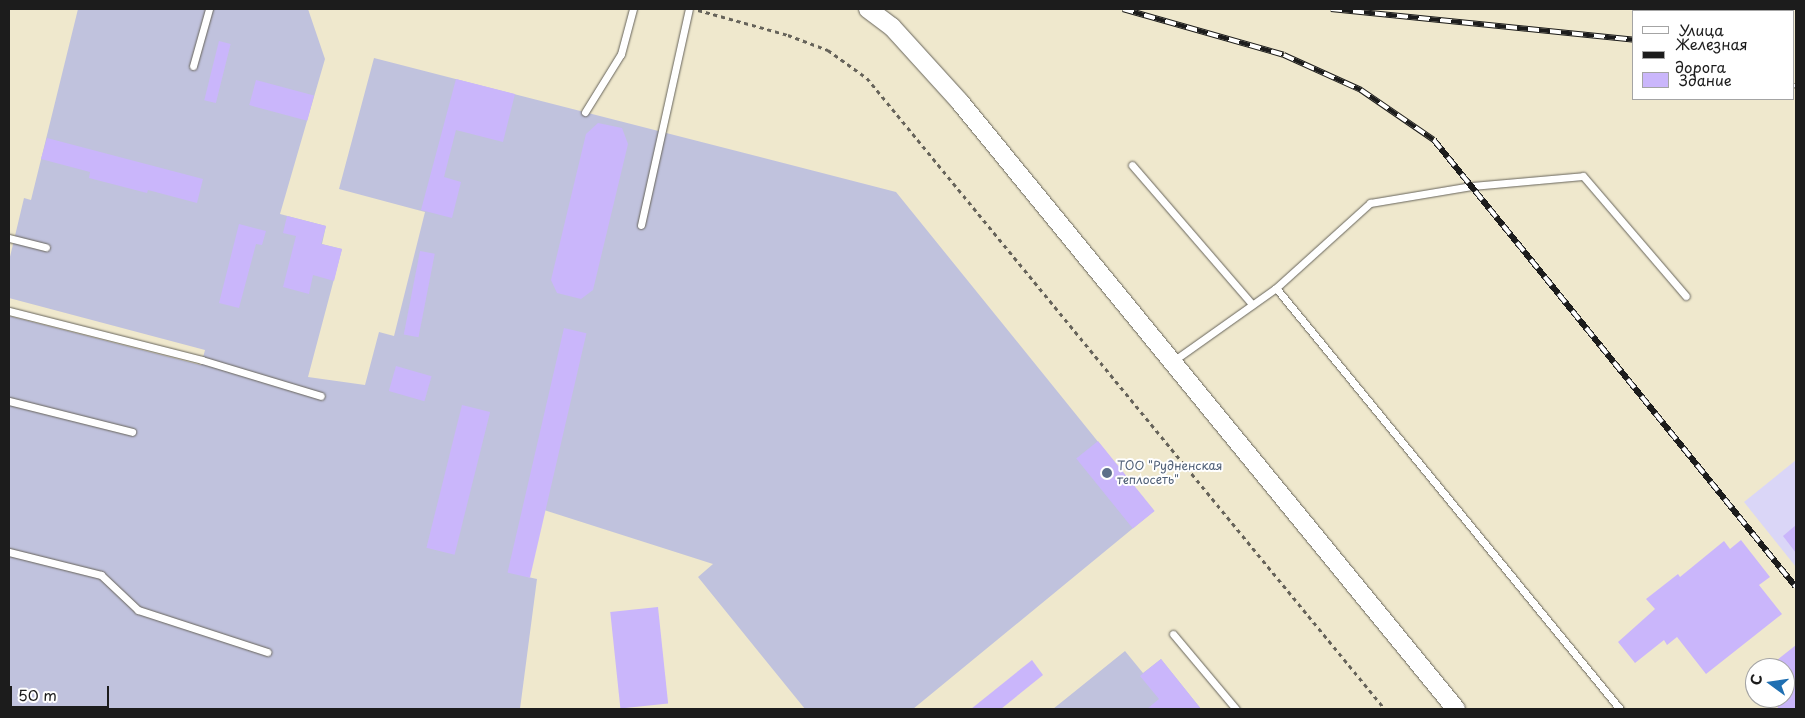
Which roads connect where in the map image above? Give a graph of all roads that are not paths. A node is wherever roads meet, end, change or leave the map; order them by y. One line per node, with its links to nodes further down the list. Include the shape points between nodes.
1 (209, 9): 5 (lane)
2 (633, 9): 6 (lane, via 621,54)
3 (689, 9): 8 (lane)
4 (868, 9): 15 (street, via 892,27 960,102)
5 (193, 66)
6 (585, 112)
7 (1132, 165): 13 (lane)
8 (641, 225)
9 (9, 238): 10 (lane)
10 (46, 247)
11 (1276, 288): 12 (lane, via 1370,203 1472,186 1583,176); 13 (lane); 24 (lane)
12 (1686, 296)
13 (1252, 304): 15 (lane)
14 (9, 311): 16 (lane, via 202,360)
15 (1172, 362): 23 (street)
16 (320, 396)
17 (9, 401): 18 (lane)
18 (132, 432)
19 (9, 552): 21 (lane, via 101,575 138,610)
20 (1173, 634): 22 (lane)
21 (267, 652)
22 (1236, 709)
23 (1456, 709)
24 (1620, 709)

